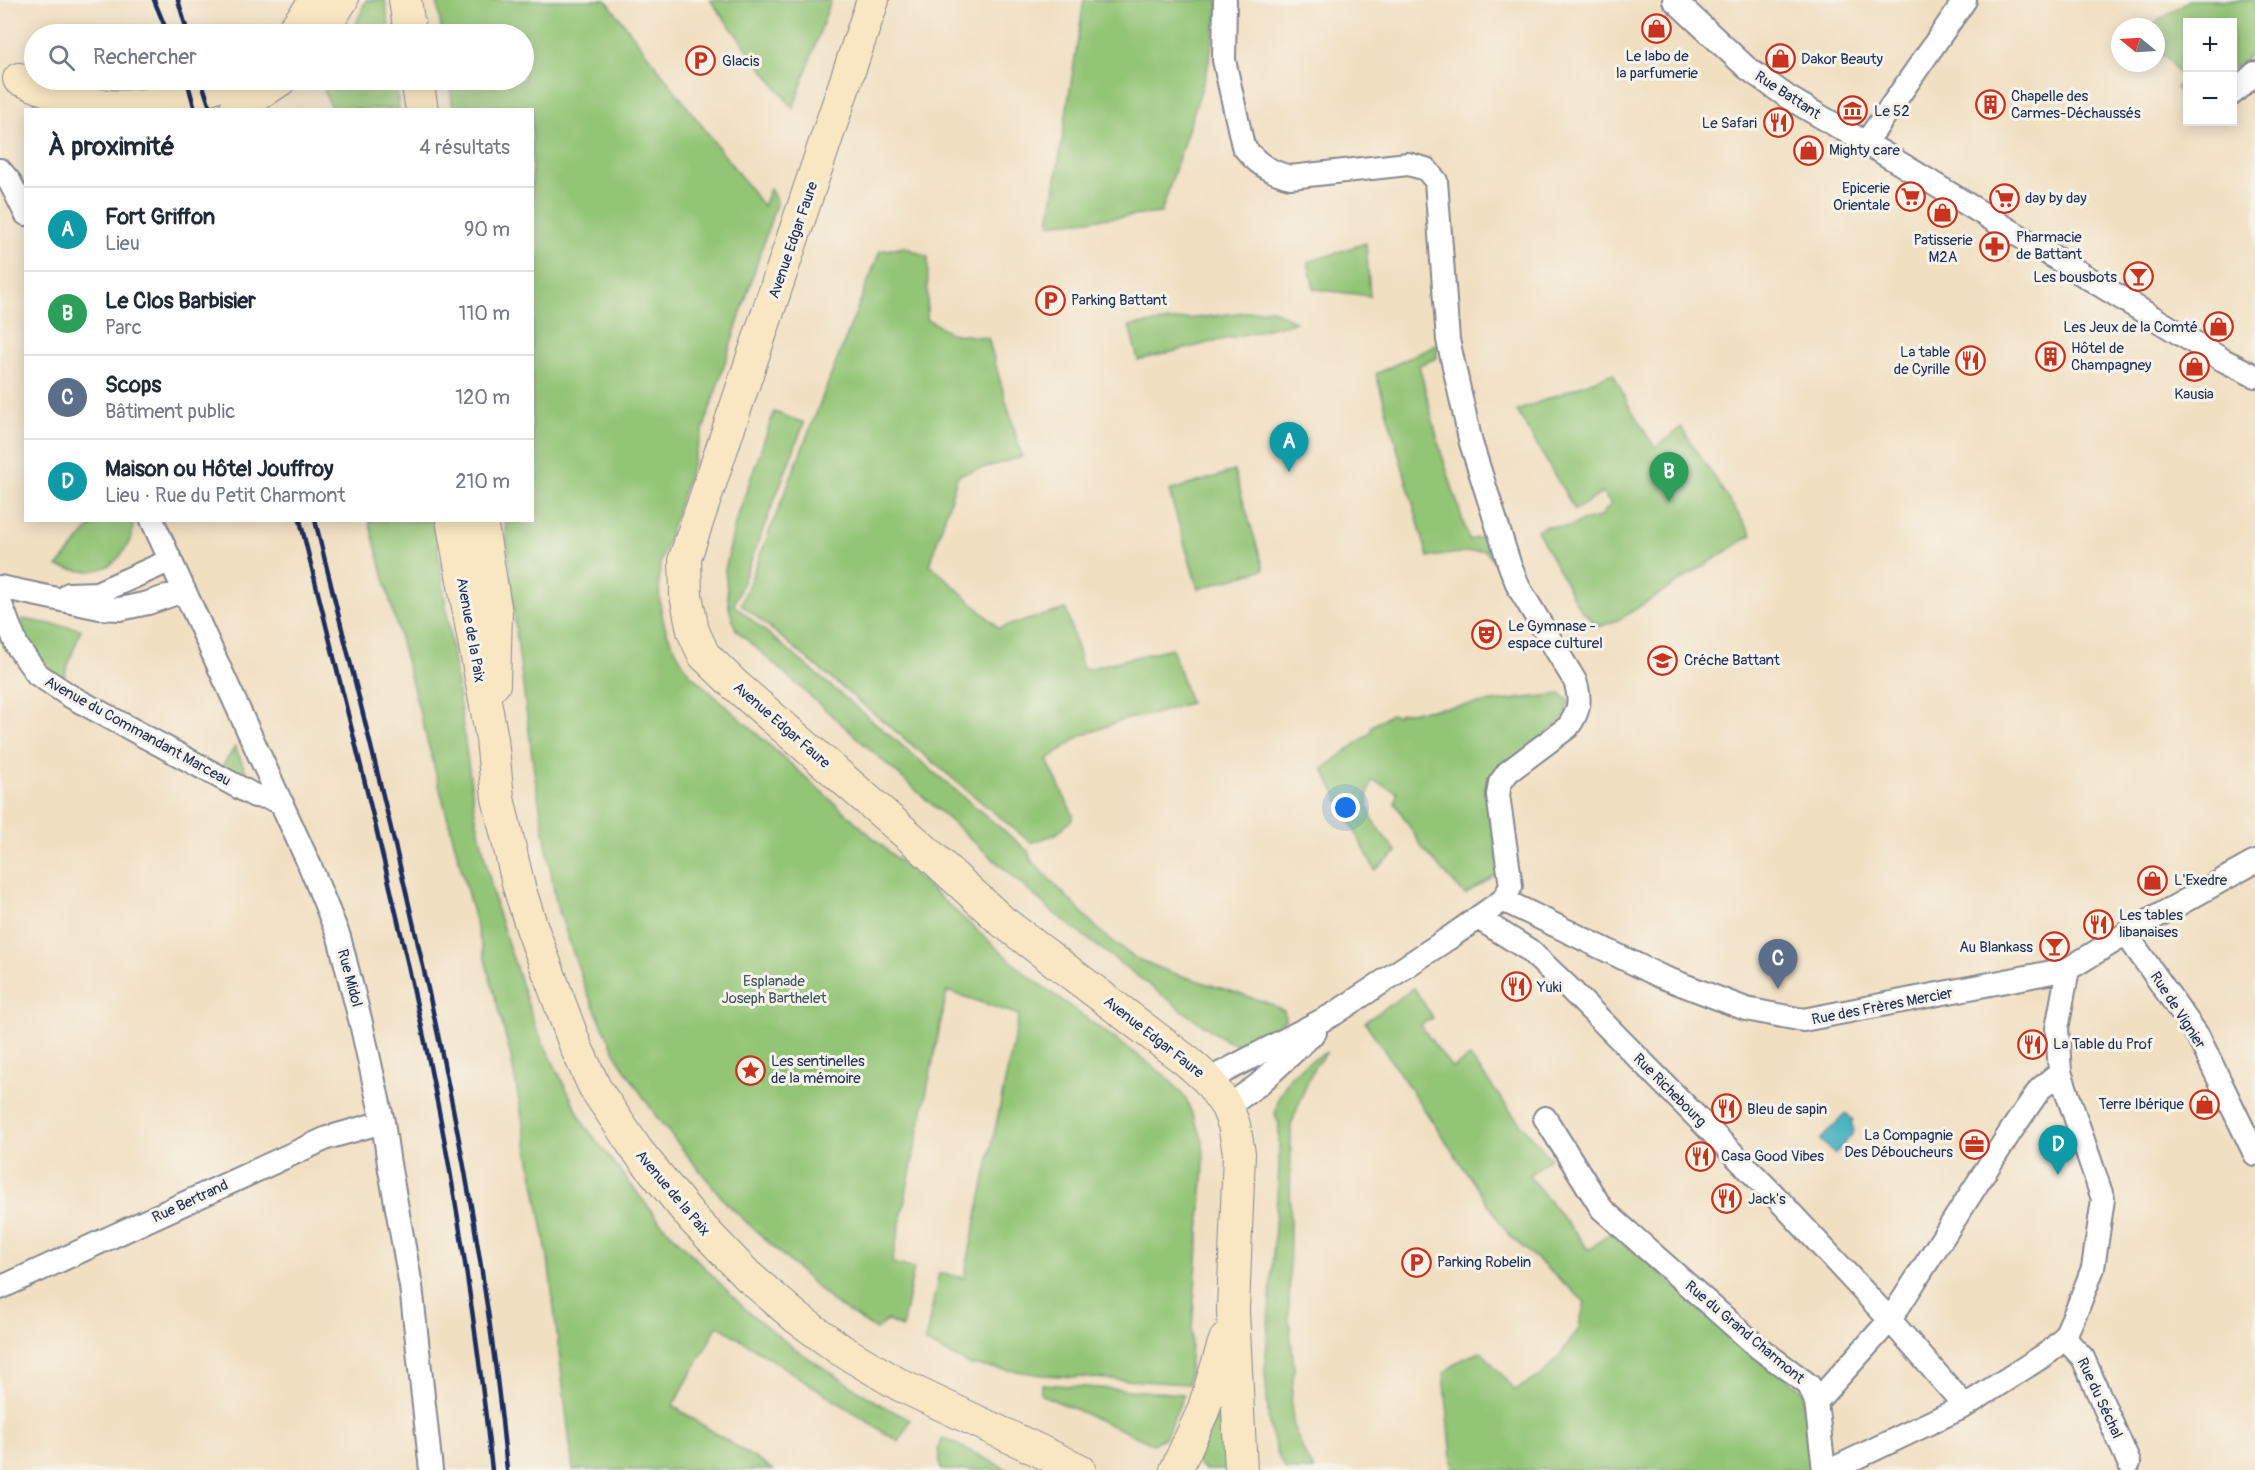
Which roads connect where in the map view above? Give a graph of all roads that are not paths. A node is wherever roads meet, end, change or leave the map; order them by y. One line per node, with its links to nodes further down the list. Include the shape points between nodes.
1 (317, 0): 7 (main road)
2 (342, 0): 8 (main road)
3 (873, 0): 43 (main road, Avenue Edgar Faure, via 685,558 686,595 693,631 704,654 734,684 1002,921)
4 (1225, 0): 37 (street, via 1224,60 1243,146 1252,157 1271,172 1290,177 1408,164 1426,169 1436,181 1448,340 1471,443 1519,588 1575,681 1580,696 1576,717 1568,727 1508,772 1500,783 1498,795 1511,885)
5 (1965, 0): 22 (street)
6 (1685, 4): 22 (street, Rue Battant, via 1747,68)
7 (298, 24)
8 (326, 24)
9 (9, 71): 11 (main road); 12 (main road)
10 (2255, 73): 13 (street)
11 (24, 78)
12 (24, 83)
13 (2237, 89)
14 (33, 90): 19 (main road)
15 (52, 90): 18 (main road, via 99,105 132,106 181,98)
16 (256, 90): 18 (main road)
17 (419, 90): 21 (main road)
18 (235, 99): 20 (main road)
19 (55, 108)
20 (264, 108)
21 (422, 108)
22 (1865, 144): 25 (street, Rue Battant)
23 (0, 170): 24 (street)
24 (24, 210)
25 (2255, 376)
26 (153, 522): 29 (street, Rue Midol)
27 (452, 522): 34 (main road, Avenue de la Paix)
28 (481, 522): 34 (main road, Avenue de la Paix, via 497,622)
29 (169, 561): 31 (street, Rue Midol); 32 (street, via 98,592)
30 (0, 587): 32 (street)
31 (183, 591): 32 (street, via 120,609); 35 (street, Rue Midol)
32 (40, 595)
33 (0, 602): 35 (street, Avenue du Commandant Marceau, via 17,646 37,674 70,696 255,796)
34 (492, 739): 57 (main road, Avenue de la Paix, via 498,798 532,928 576,1047 596,1088 636,1149 701,1228 748,1276 841,1350 900,1385)
35 (282, 803): 46 (street, Rue Midol, via 339,937)
36 (2255, 862): 39 (street)
37 (1503, 900): 38 (street); 40 (street, Rue des Frères Mercier, via 1660,976 1746,1009 1803,1020)
38 (1478, 918): 41 (street); 50 (street, Rue Richebourg, via 1529,950 1569,988 1775,1196)
39 (2126, 934): 40 (street); 47 (street, Rue de Vignier, via 2198,1036)
40 (2068, 969): 42 (street, via 2056,1029)
41 (1334, 1014): 43 (street); 44 (street, via 1258,1085)
42 (2060, 1072): 50 (street, via 2040,1089 2011,1131); 51 (street, via 2103,1199 2093,1268)
43 (1208, 1080): 44 (main road, Avenue Edgar Faure)
44 (1227, 1107): 49 (main road, Avenue Edgar Faure, via 1236,1134 1240,1173)
45 (1545, 1118): 52 (street, Rue du Grand Charmont, via 1602,1209 1759,1348 1809,1385)
46 (383, 1122): 48 (street, Rue Bertrand, via 327,1138); 56 (street, Rue Midol, via 411,1286)
47 (2255, 1154)
48 (0, 1288)
49 (1233, 1310): 55 (main road); 58 (main road, via 1213,1384)
50 (1890, 1320): 52 (street); 53 (street, Rue Richebourg)
51 (2064, 1338): 53 (street, via 2049,1352); 54 (street, Rue du Séchal, via 2083,1358)
52 (1816, 1402): 59 (street)
53 (1965, 1406): 60 (street)
54 (2129, 1463)
55 (1245, 1465)
56 (431, 1470)
57 (1080, 1470)
58 (1176, 1470)
59 (1824, 1470)
60 (1831, 1470)

